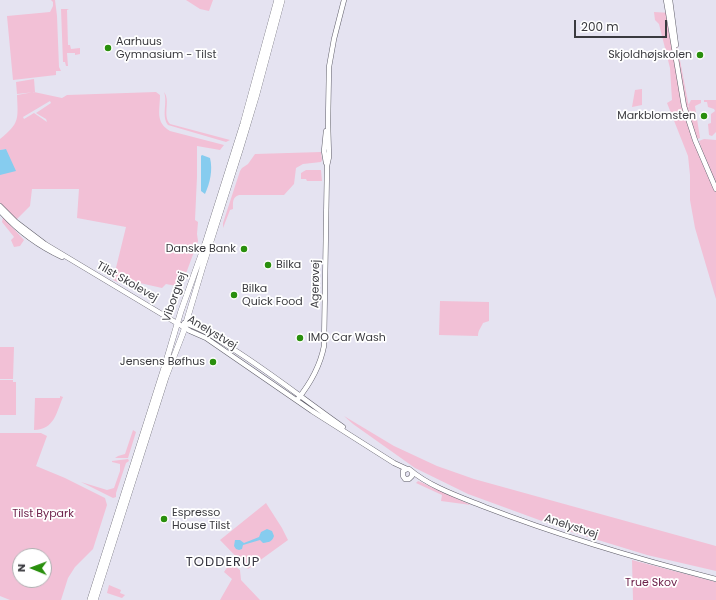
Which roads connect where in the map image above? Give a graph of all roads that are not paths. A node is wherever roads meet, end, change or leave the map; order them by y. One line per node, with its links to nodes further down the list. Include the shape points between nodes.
1 (277, 0): 11 (main road, Viborgvej, via 243,124)
2 (282, 0): 12 (main road, Viborgvej, via 250,118 202,266)
3 (344, 0): 13 (street, Agerøvej, via 330,58 324,346 318,368)
4 (666, 0): 6 (street)
5 (670, 0): 6 (street)
6 (678, 71): 7 (street, via 689,125)
7 (716, 189)
8 (0, 206): 10 (street, Tilst Skolevej, via 32,235)
9 (0, 211): 10 (street, Tilst Skolevej, via 29,239)
10 (68, 259): 11 (street, Tilst Skolevej)
11 (177, 322): 12 (street, Anelystvej); 23 (main road, Viborgvej)
12 (186, 326): 13 (street, Anelystvej, via 195,327 215,337); 14 (street, Anelystvej); 24 (main road, Viborgvej, via 166,377)
13 (300, 396): 14 (street, Agerøvej); 15 (street, Anelystvej)
14 (297, 400): 15 (street, Anelystvej)
15 (368, 446): 16 (street, Anelystvej)
16 (394, 463): 17 (street, Anelystvej); 19 (street, Anelystvej)
17 (407, 469): 18 (street); 19 (street)
18 (412, 472): 20 (street); 21 (street, Anelystvej)
19 (402, 475): 20 (street, via 405,479)
20 (410, 478): 21 (street, Anelystvej)
21 (424, 480): 22 (street, Anelystvej, via 540,527 636,558)
22 (716, 579)
23 (90, 600)
24 (95, 600)

